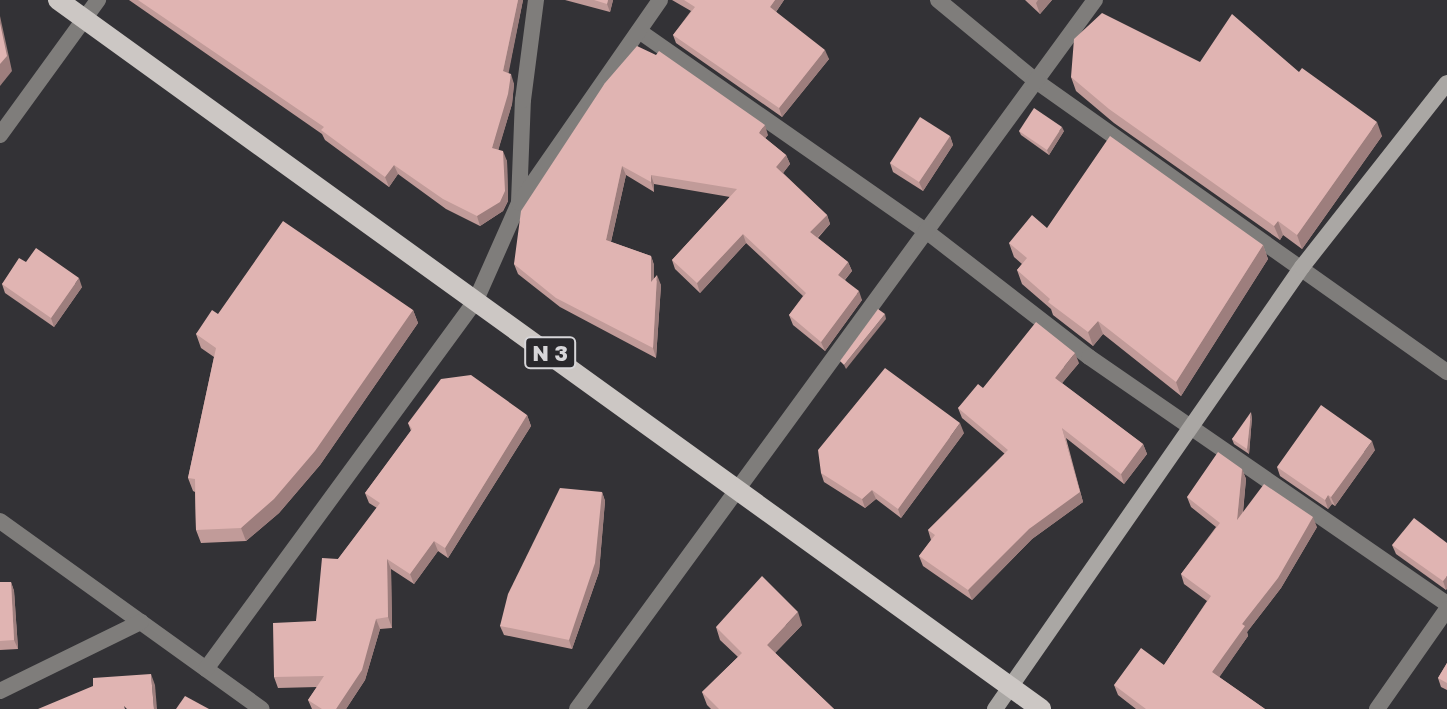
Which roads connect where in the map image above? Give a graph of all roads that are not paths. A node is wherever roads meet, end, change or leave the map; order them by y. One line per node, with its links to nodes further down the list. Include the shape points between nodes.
1 (58, 0): 7 (main road, N 3)
2 (98, 0): 7 (street)
3 (536, 0): 12 (street, via 523,100)
4 (660, 0): 8 (street)
5 (938, 0): 9 (street)
6 (1095, 0): 9 (street)
7 (84, 20): 11 (street); 15 (main road, N 3)
8 (639, 31): 12 (street); 13 (street)
9 (1036, 81): 13 (street); 14 (street)
10 (1447, 83): 14 (street)
11 (0, 135)
12 (519, 203): 15 (street)
13 (926, 231): 17 (street, via 1089,357); 18 (street)
14 (1302, 267): 16 (street); 17 (street)
15 (476, 300): 18 (main road, N 3); 22 (street)
16 (1447, 372)
17 (1192, 427): 20 (street); 23 (street)
18 (738, 489): 23 (main road, N 3); 26 (street)
19 (0, 521): 21 (street)
20 (1447, 606): 29 (street)
21 (141, 622): 22 (street); 24 (street)
22 (206, 669): 25 (street)
23 (1011, 687): 27 (street); 28 (main road, N 3)
24 (0, 691)
25 (262, 709)
26 (577, 709)
27 (995, 709)
28 (1041, 709)
29 (1377, 709)

